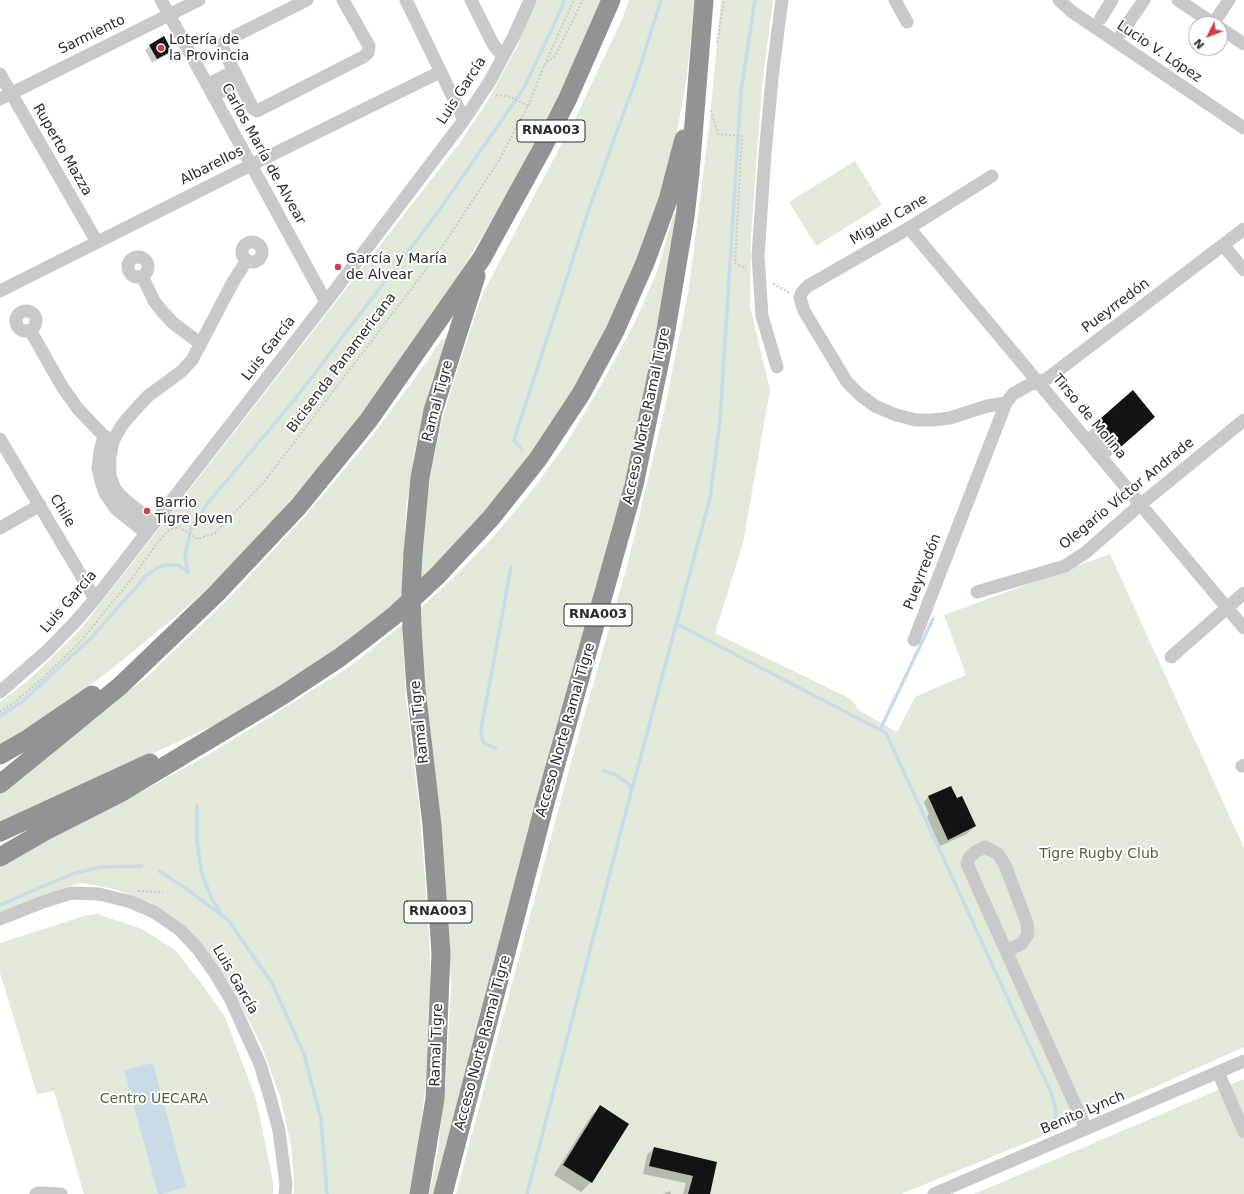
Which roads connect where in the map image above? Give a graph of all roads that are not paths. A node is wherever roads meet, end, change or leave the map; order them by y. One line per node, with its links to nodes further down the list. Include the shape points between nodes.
1 (160, 0): 17 (street, Carlos María de Alvear)
2 (199, 0): 17 (street, Sarmiento)
3 (307, 0): 29 (street, via 222,44)
4 (343, 0): 29 (street, via 368,46 368,53 363,57 257,111 253,109)
5 (406, 0): 27 (street)
6 (471, 0): 26 (street, via 493,44)
7 (530, 0): 26 (street, Luis García)
8 (612, 0): 41 (highway, RNA003, via 568,98)
9 (704, 0): 22 (highway, Acceso Norte Ramal Tigre / RNA003)
10 (782, 0): 49 (street, via 773,69 758,256 762,316)
11 (895, 0): 21 (street)
12 (1059, 0): 34 (street, Lucio V. López, via 1071,11)
13 (1112, 0): 20 (street)
14 (1144, 0): 23 (street)
15 (1178, 0): 18 (street)
16 (1229, 0): 19 (street)
17 (169, 14): 30 (street, Carlos María de Alvear); 31 (street, Sarmiento)
18 (1201, 16)
19 (1218, 16)
20 (1101, 18)
21 (907, 22)
22 (702, 25): 68 (highway, via 683,144 668,200 645,264 612,337 581,394 538,459 491,518 437,576 395,615 339,658 283,695); 83 (highway, Acceso Norte Ramal Tigre / RNA003, via 685,217 665,336 634,485 545,804)
23 (1122, 32)
24 (1228, 33): 25 (street)
25 (1244, 44)
26 (503, 57): 33 (street, Luis García)
27 (440, 72): 33 (street); 35 (street, Albarellos)
28 (0, 74): 31 (street, Ruperto Mazza)
29 (236, 77): 30 (street); 32 (street)
30 (207, 85): 32 (street, Carlos María de Alvear)
31 (5, 96): 39 (street, Ruperto Mazza)
32 (213, 96): 35 (street, Carlos María de Alvear)
33 (464, 120): 46 (street, Luis García)
34 (1244, 128)
35 (251, 165): 39 (street, Albarellos); 46 (street, Carlos María de Alvear)
36 (992, 176): 37 (street, Miguel Cane)
37 (909, 228): 50 (street, Tirso de Molina); 51 (street, Miguel Cane, via 808,286 800,298 804,311 847,382 876,406 916,420 933,420)
38 (1244, 229): 40 (street, Pueyrredón)
39 (97, 242): 45 (street, Albarellos)
40 (1223, 245): 43 (street); 50 (street, Pueyrredón, via 1048,378)
41 (482, 258): 64 (highway, via 368,421 298,507 216,594); 82 (highway, Ramal Tigre / RNA003, bridge, via 433,411 420,478 412,553 412,629 416,689 432,825 441,953 435,1099)
42 (247, 260): 48 (street)
43 (1244, 270)
44 (142, 276): 48 (street, via 162,311)
45 (0, 291)
46 (326, 302): 58 (street, Luis García)
47 (30, 330): 53 (street, via 78,409)
48 (202, 344): 53 (street, via 182,371 134,411)
49 (777, 367)
50 (1038, 382): 51 (street, Pueyrredón, via 1013,394); 55 (street, Tirso de Molina)
51 (1006, 403): 65 (street, Pueyrredón)
52 (1244, 420): 55 (street, Olegario Víctor Andrade)
53 (109, 438): 58 (street, via 110,476 115,489)
54 (0, 439): 56 (street, Chile)
55 (1141, 504): 59 (street, Olegario Víctor Andrade, via 1085,553 1065,566); 62 (street, Tirso de Molina)
56 (40, 505): 57 (street); 61 (street, Chile)
57 (0, 528)
58 (150, 528): 61 (street, Luis García)
59 (977, 592)
60 (1244, 593): 62 (street)
61 (95, 599): 67 (street, Luis García, via 47,651)
62 (1227, 608): 63 (street, Tirso de Molina); 66 (street)
63 (1244, 628)
64 (169, 639): 69 (highway); 70 (highway, via 120,686)
65 (914, 640)
66 (1171, 656)
67 (0, 692)
68 (224, 729): 71 (highway); 72 (highway, via 120,793)
69 (0, 756)
70 (0, 784)
71 (0, 832)
72 (0, 857)
73 (0, 919): 81 (street, Luis García, via 71,894 99,894 131,902 154,912 180,930 215,973 231,1000 260,1064 279,1131)
74 (1006, 951): 74 (street, via 967,864 975,852 985,847 998,854 1005,865 1027,923 1028,934 1025,939); 77 (street)
75 (1244, 1061): 76 (street, Benito Lynch)
76 (1218, 1072): 77 (street, Benito Lynch); 78 (street)
77 (1086, 1129): 84 (street, Benito Lynch)
78 (1244, 1132)
79 (36, 1194): 80 (street)
80 (61, 1194)
81 (286, 1194)
82 (418, 1194)
83 (443, 1194)
84 (934, 1194)

